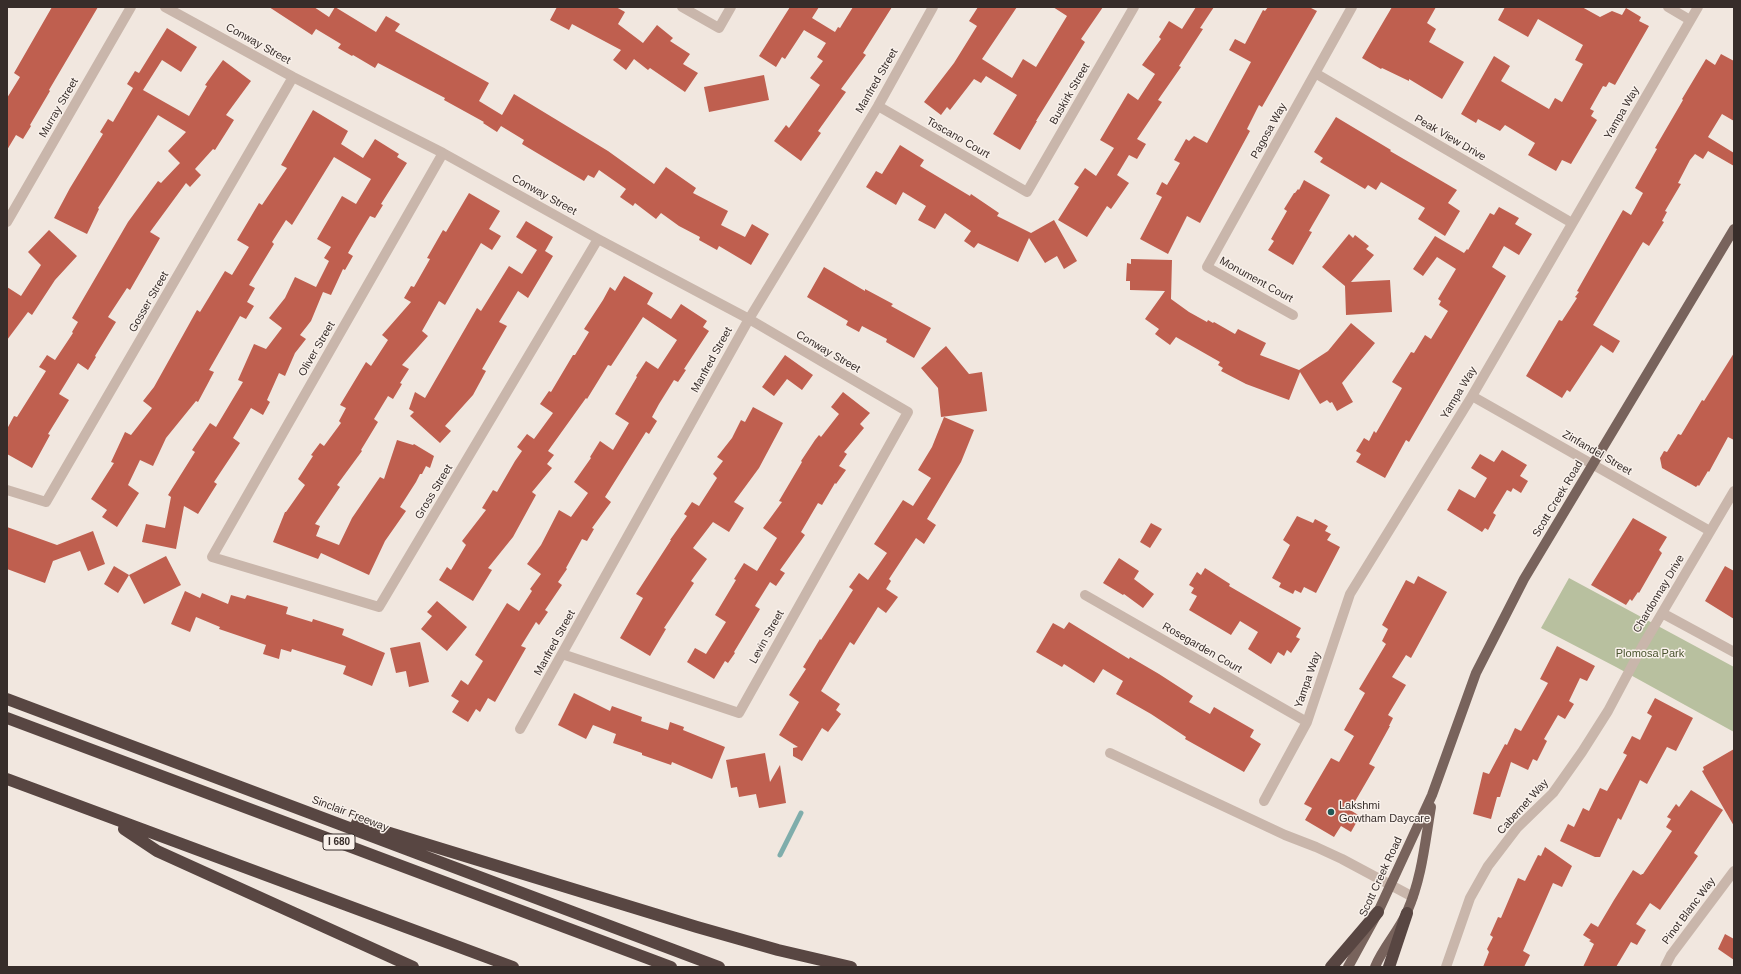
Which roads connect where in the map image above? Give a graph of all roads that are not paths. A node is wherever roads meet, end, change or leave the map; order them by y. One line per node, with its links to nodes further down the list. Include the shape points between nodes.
1 (131, 7): 16 (street, Murray Street)
2 (165, 7): 12 (street, Conway Street)
3 (682, 7): 4 (street, via 719,28)
4 (731, 7)
5 (934, 7): 13 (street, Manfred Street)
6 (1134, 7): 15 (street, Buskirk Street)
7 (1352, 7): 11 (street, Pagosa Way)
8 (1668, 7): 10 (street)
9 (1698, 7): 10 (street, Yampa Way)
10 (1690, 20): 17 (street, Yampa Way)
11 (1315, 73): 17 (street, Peak View Drive); 20 (street, Pagosa Way)
12 (293, 77): 14 (street, Conway Street); 26 (street, Gosser Street, via 46,502)
13 (878, 106): 15 (street, Toscano Court); 22 (street, Manfred Street)
14 (443, 153): 19 (street, Conway Street); 29 (street, Oliver Street)
15 (1027, 192)
16 (7, 222)
17 (1572, 223): 23 (street, Yampa Way)
18 (1734, 230): 25 (main road, Scott Creek Road)
19 (598, 239): 22 (street, Conway Street); 29 (street, Gross Street, via 379,607)
20 (1207, 267): 21 (street, Monument Court)
21 (1293, 314)
22 (749, 319): 24 (street, Conway Street); 33 (street, Manfred Street)
23 (1472, 396): 25 (street, Zinfandel Street); 37 (street, Yampa Way, via 1350,594)
24 (908, 412): 33 (street, Levin Street, via 739,712)
25 (1592, 464): 28 (street, Zinfandel Street); 42 (main road, Scott Creek Road, via 1524,579 1476,673)
26 (7, 490)
27 (1734, 491): 28 (street, Chardonnay Drive)
28 (1710, 531): 31 (street, Chardonnay Drive)
29 (212, 557)
30 (1084, 594): 37 (street, Rosegarden Court)
31 (1662, 613): 32 (street); 35 (street, Chardonnay Drive)
32 (1734, 652)
33 (562, 654): 38 (street, Manfred Street)
34 (7, 699): 41 (highway, Sinclair Freeway / I 680)
35 (1608, 711): 59 (street, Cabernet Way, via 1553,793 1517,828 1488,866 1470,898)
36 (7, 718): 52 (highway, I 680)
37 (1307, 722): 43 (street, Yampa Way)
38 (520, 729)
39 (1110, 753): 46 (street, via 1285,836 1329,853)
40 (7, 779): 44 (highway)
41 (244, 788): 53 (highway, Sinclair Freeway / I 680); 54 (highway, via 697,927)
42 (1432, 795): 46 (main road, Scott Creek Road); 47 (main road, Scott Creek Road, via 1422,866)
43 (1264, 801)
44 (106, 817): 50 (highway, via 157,850); 51 (highway)
45 (1734, 872): 60 (street, Pinot Blanc Way, via 1671,955)
46 (1390, 886): 47 (street); 48 (main road, Scott Creek Road)
47 (1413, 898): 49 (main road, Scott Creek Road)
48 (1378, 912): 55 (highway); 56 (main road, Scott Creek Road)
49 (1407, 913): 57 (main road, Scott Creek Road); 58 (highway)
50 (414, 967)
51 (513, 967)
52 (671, 967)
53 (719, 967)
54 (851, 967)
55 (1331, 967)
56 (1348, 967)
57 (1375, 967)
58 (1389, 967)
59 (1446, 967)
60 (1665, 967)

